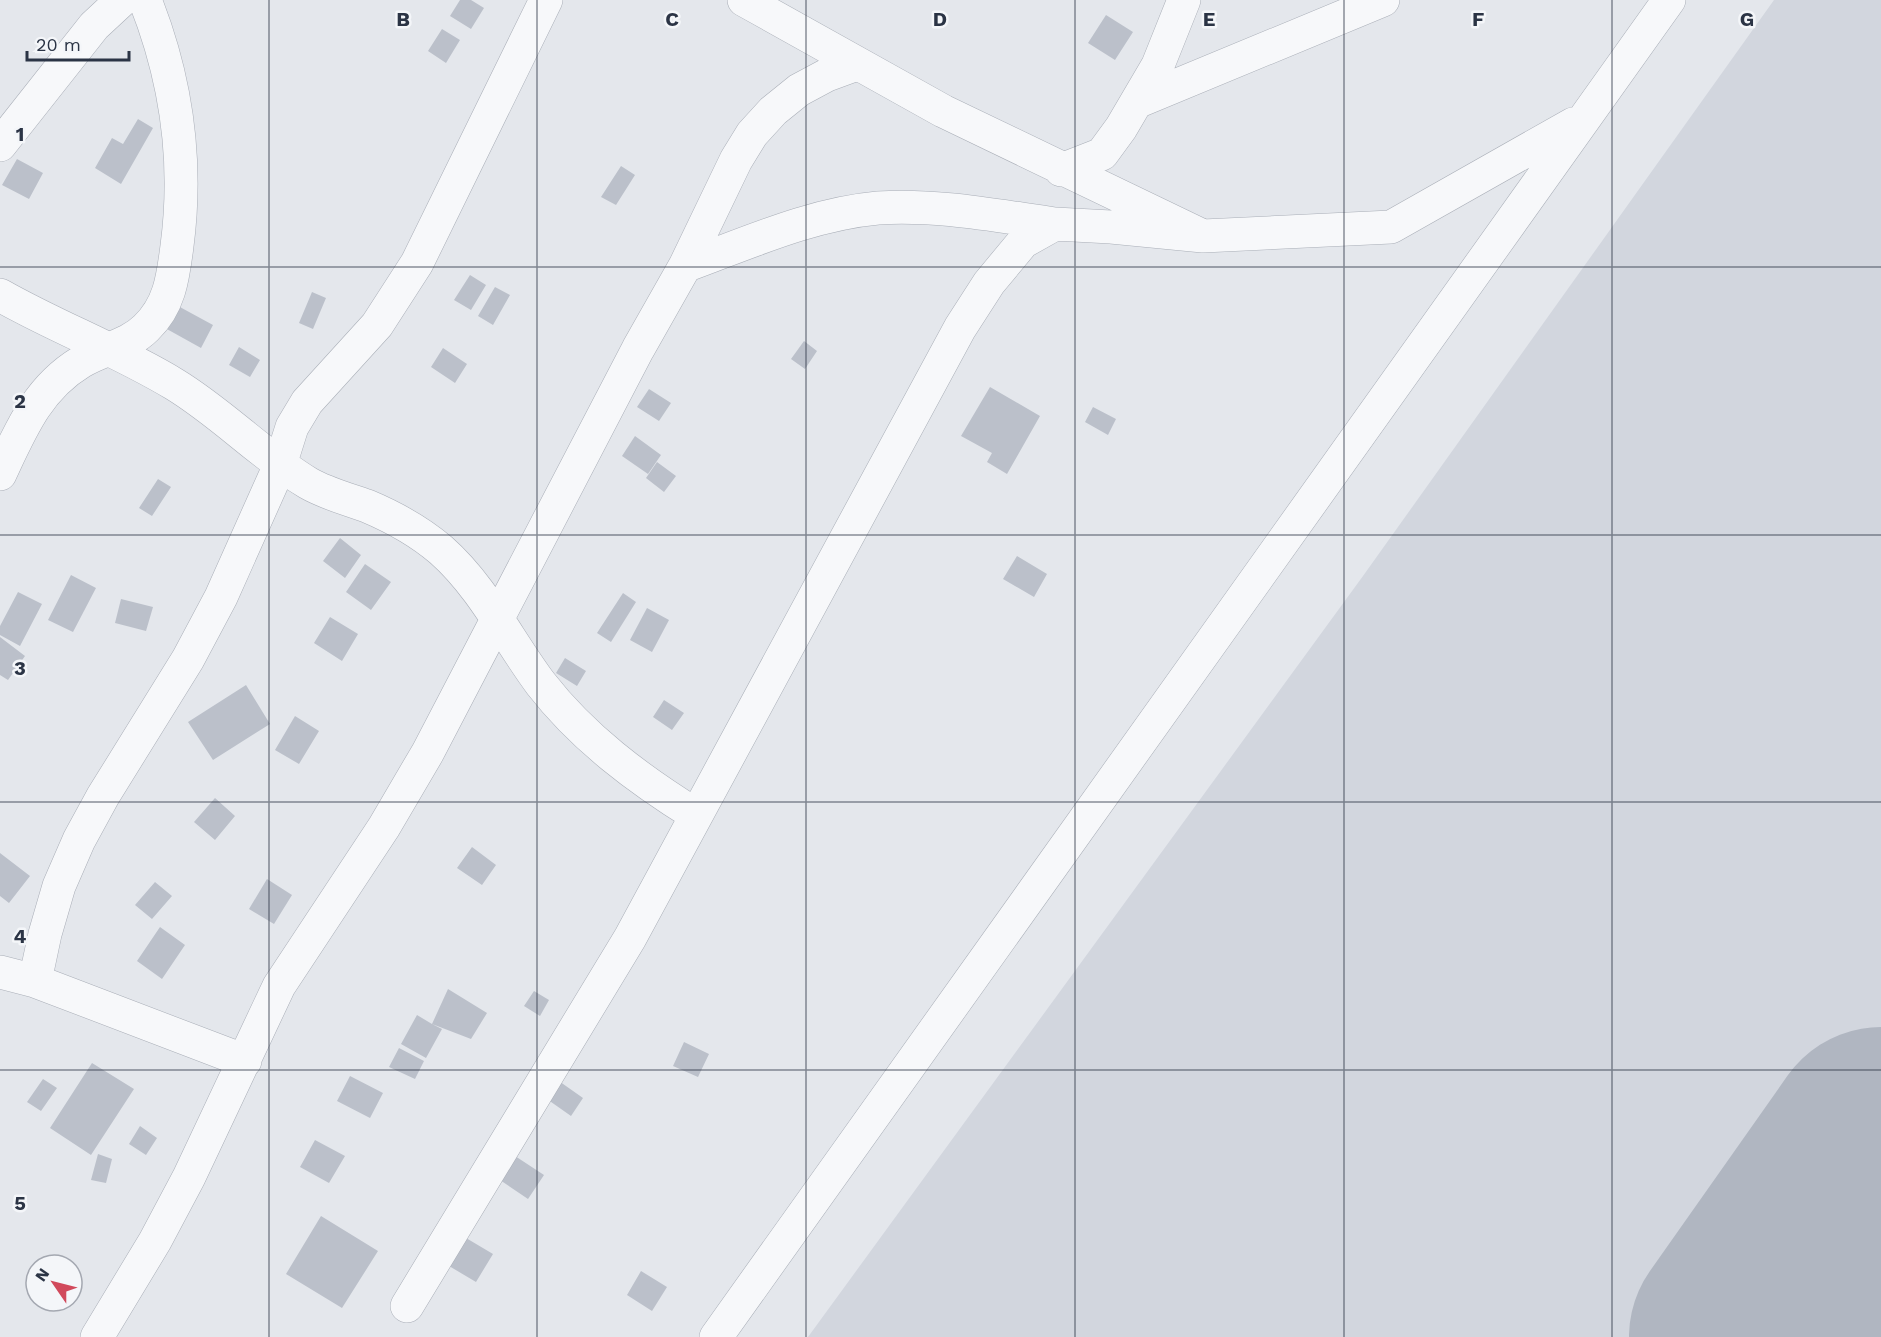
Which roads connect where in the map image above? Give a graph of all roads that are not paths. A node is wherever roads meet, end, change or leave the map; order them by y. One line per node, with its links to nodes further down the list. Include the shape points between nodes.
1 (122, 0): 11 (street, via 94,26)
2 (145, 0): 17 (street, via 175,102 180,223 166,301 143,330)
3 (546, 0): 18 (street, via 417,264 377,325 307,402 292,427)
4 (744, 0): 8 (street)
5 (1184, 0): 9 (street)
6 (1383, 0): 9 (street)
7 (1669, 0): 10 (street)
8 (857, 64): 12 (street); 15 (street, via 799,90 752,134 735,160)
9 (1139, 101): 12 (street, via 1102,154)
10 (1583, 119): 14 (street, via 1391,227); 27 (street)
11 (0, 145)
12 (1062, 171): 14 (street)
13 (1055, 224): 14 (street); 15 (street, via 944,208 877,208 806,221); 21 (street, via 1023,242 989,283 960,328)
14 (1203, 236)
15 (685, 266): 20 (street)
16 (0, 295): 17 (street)
17 (106, 350): 18 (street, via 174,384); 19 (street, via 82,361 47,389 24,421)
18 (280, 465): 20 (street, via 311,484 367,506 418,533 462,571); 23 (street, via 194,649 79,840 59,886)
19 (0, 474)
20 (497, 620): 21 (street, via 543,686 599,745); 24 (street, via 439,733 384,827 279,986)
21 (696, 815): 25 (street, via 630,938)
22 (0, 972): 23 (street)
23 (35, 981): 24 (street)
24 (245, 1061): 26 (street, via 189,1177)
25 (407, 1306)
26 (97, 1337)
27 (716, 1337)

